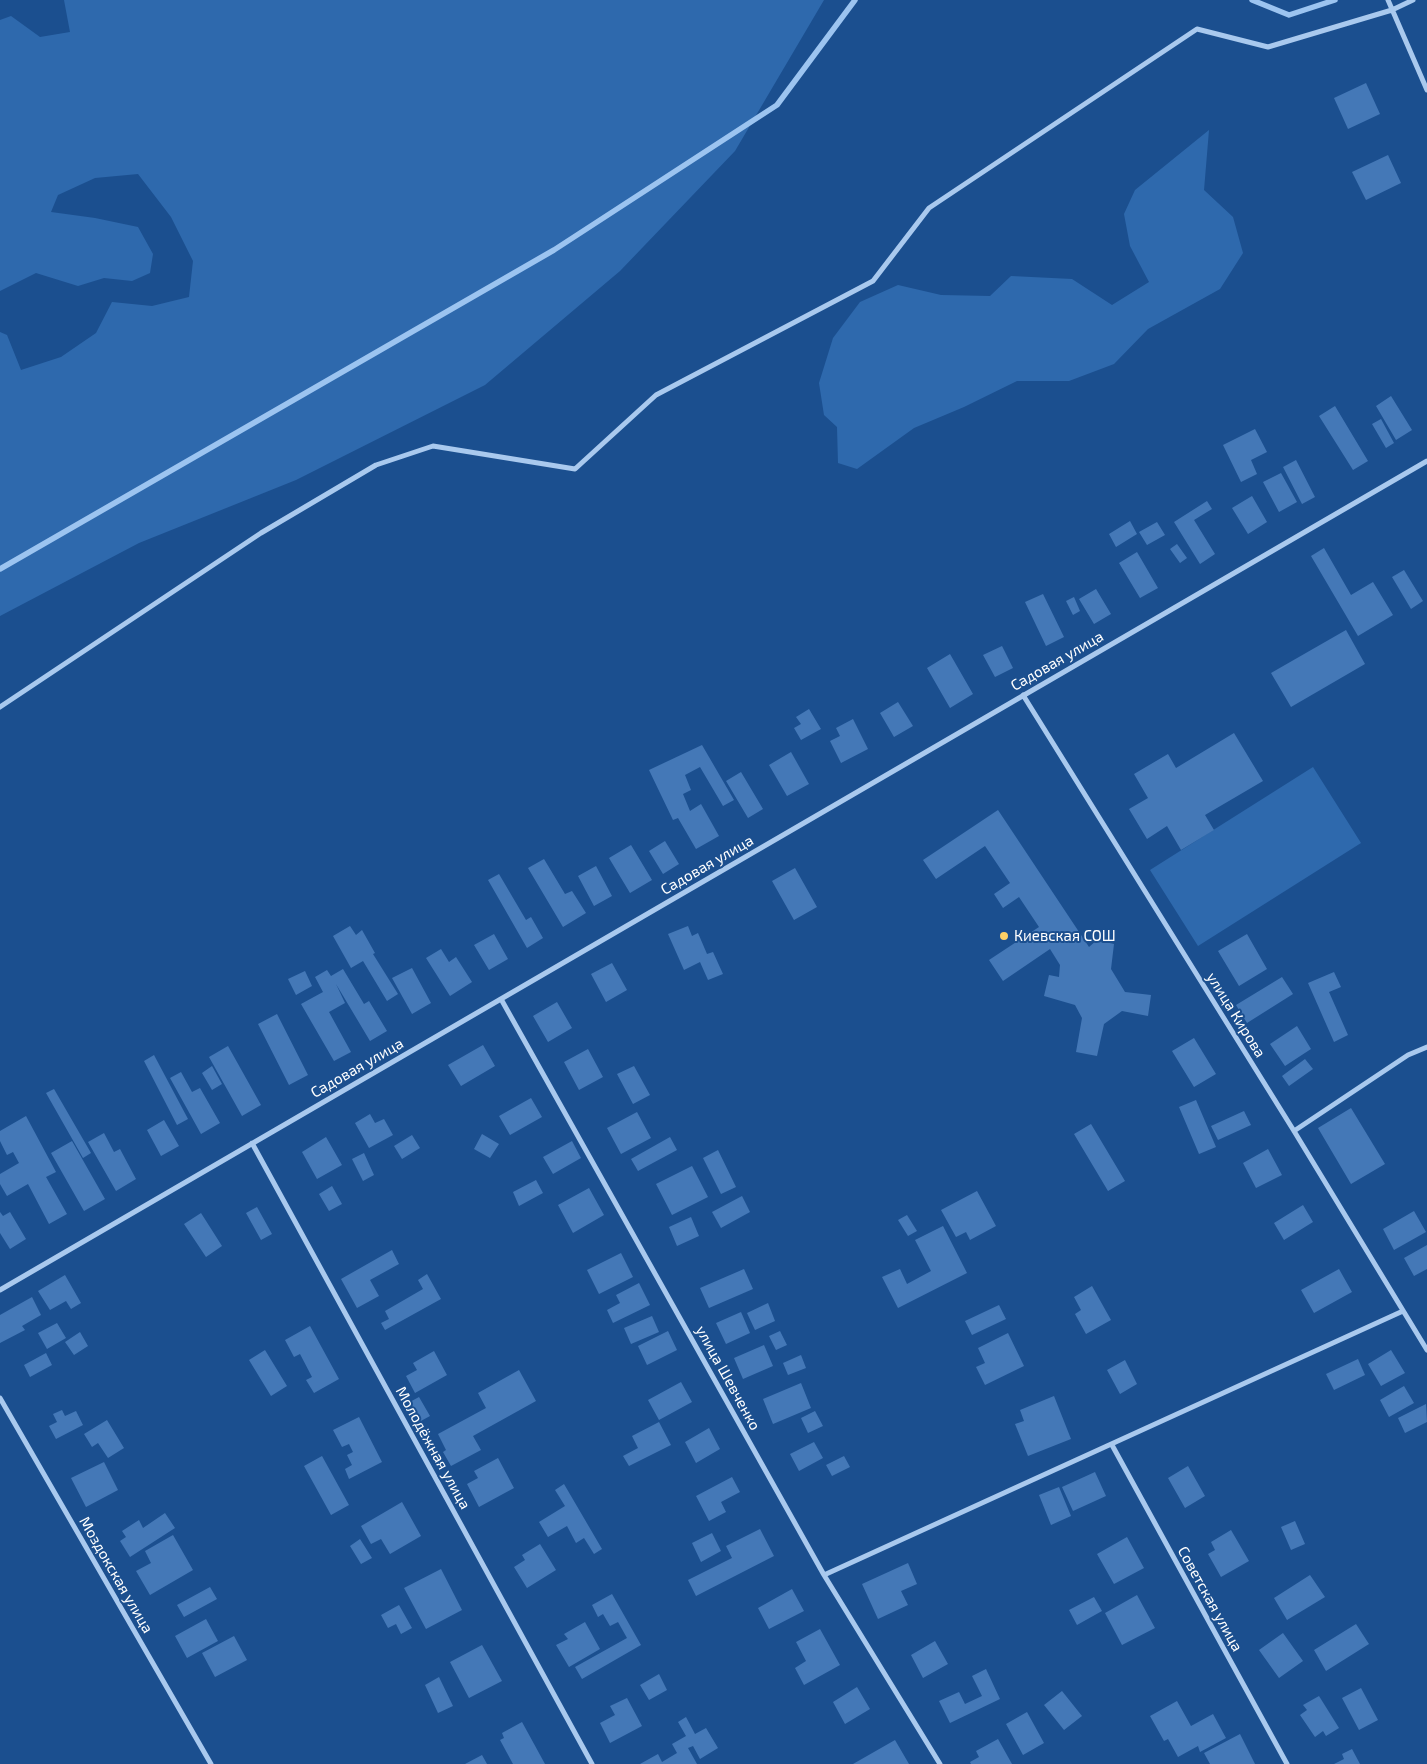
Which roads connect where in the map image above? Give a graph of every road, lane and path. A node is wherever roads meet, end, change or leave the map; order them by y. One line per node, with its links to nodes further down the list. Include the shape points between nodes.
1 (1388, 0): 3 (street)
2 (1413, 0): 3 (street)
3 (1392, 10): 4 (street); 7 (street, via 1268,47 1197,29 929,208 873,281 656,395 575,469 433,446 376,465 261,533)
4 (1427, 90)
5 (1427, 461): 6 (street, Садовая улица)
6 (1023, 695): 8 (street, Садовая улица); 10 (street, улица Кирова)
7 (0, 707)
8 (501, 999): 11 (street, Садовая улица); 17 (street, улица Шевченко)
9 (1427, 1047): 10 (street, via 1408,1055)
10 (1294, 1131): 13 (street, улица Кирова)
11 (252, 1144): 12 (street, Садовая улица); 19 (street, Молодёжная улица)
12 (0, 1290)
13 (1403, 1311): 14 (street, улица Кирова); 16 (street)
14 (1427, 1350)
15 (0, 1398): 18 (street, Моздокская улица)
16 (1112, 1445): 17 (street); 21 (street, Советская улица)
17 (824, 1575): 20 (street, улица Шевченко)
18 (211, 1764)
19 (592, 1764)
20 (940, 1764)
21 (1287, 1764)

